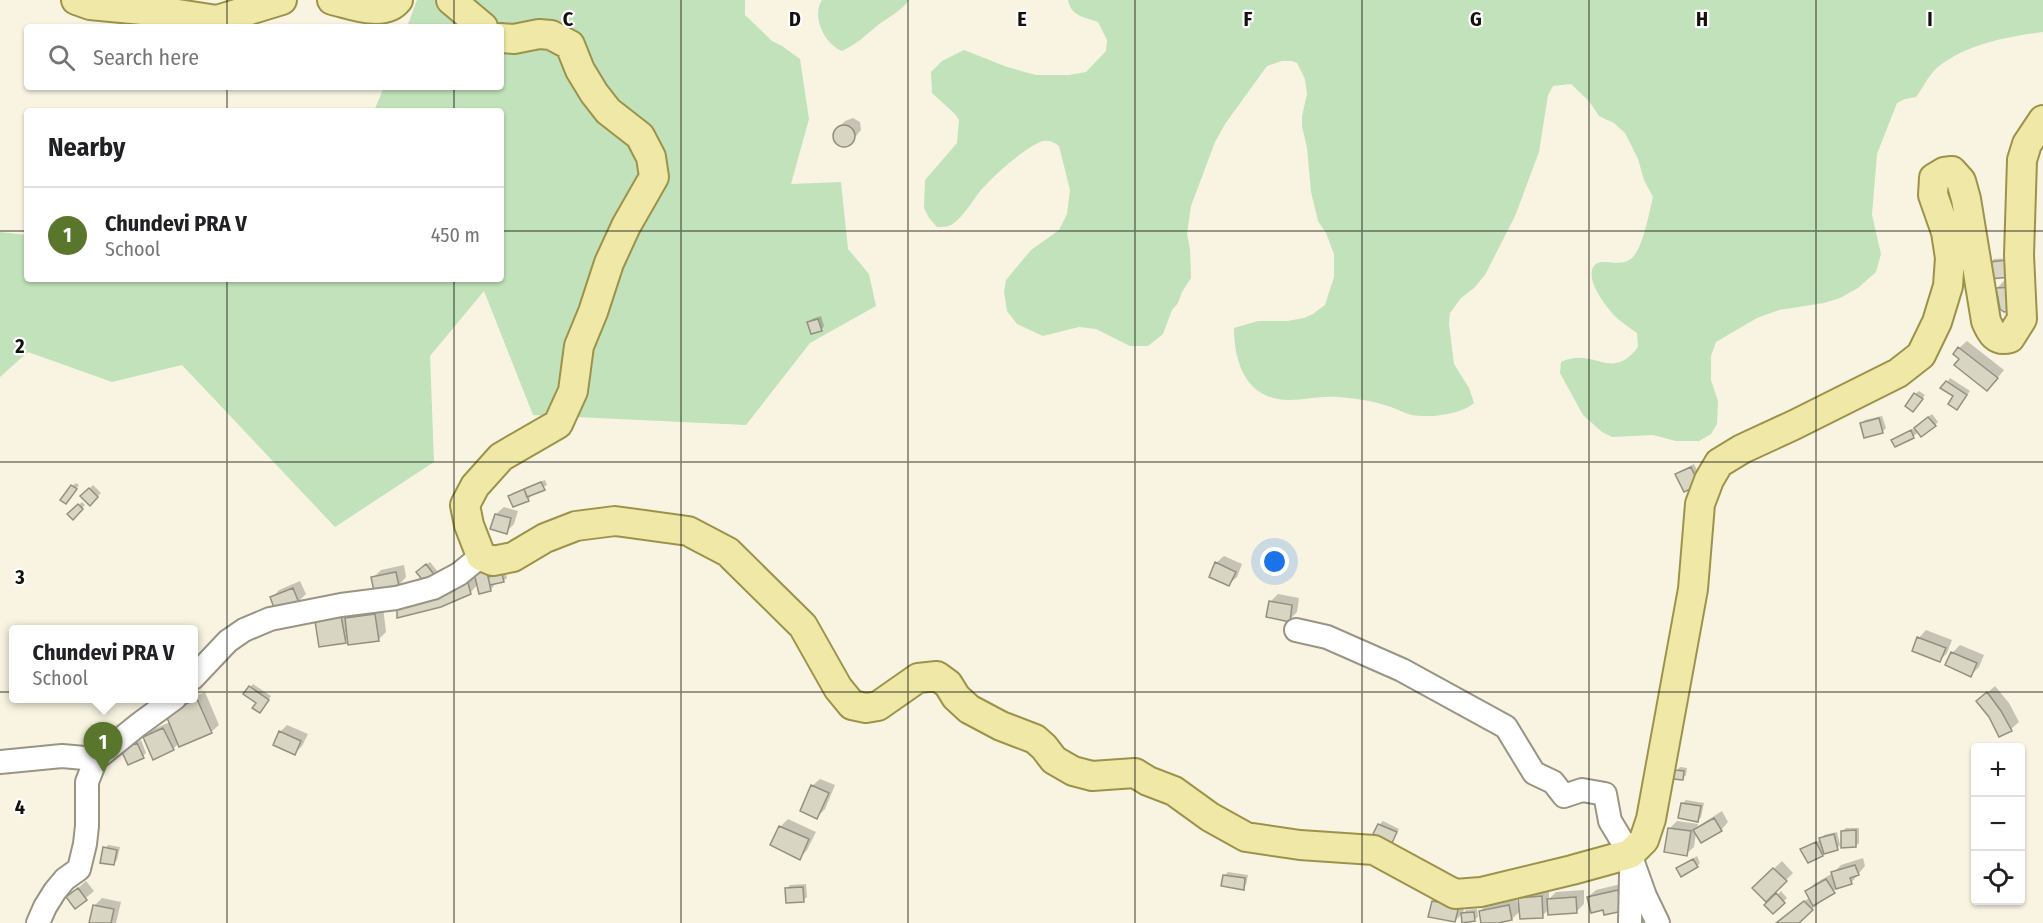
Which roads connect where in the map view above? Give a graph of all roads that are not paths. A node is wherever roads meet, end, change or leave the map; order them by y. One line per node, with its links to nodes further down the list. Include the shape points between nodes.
1 (76, 0): 2 (main road, via 217,20)
2 (282, 0)
3 (332, 0): 4 (main road, via 378,9)
4 (398, 0)
5 (451, 0): 6 (main road)
6 (479, 24)
7 (504, 38): 9 (main road, via 551,35 570,45 594,93 608,111 640,136 651,157 654,177 609,263 579,346 573,391 558,424 501,457 475,486 465,505)
8 (2043, 120): 15 (main road, via 2027,144 2022,160 2022,319 2010,338 1996,338 1986,321 1961,181 1952,171 1944,172 1934,178 1934,195 1946,232 1950,258 1948,286 1921,355 1898,373 1742,449 1719,463 1714,471 1700,504 1693,589 1651,819 1644,840)
9 (481, 555): 11 (street, via 434,588 270,619 228,641); 15 (main road, via 493,561 513,557 545,537 576,526 615,521 688,531 728,552 803,626 852,705 878,706 918,678 937,676 969,709 1035,739 1054,760 1073,771 1092,776 1135,773 1174,791 1246,837 1374,850 1455,894 1481,892)
10 (1296, 630): 15 (street, via 1327,637 1402,670 1506,727 1534,773 1553,783 1564,796 1582,790 1605,794 1610,821)
11 (198, 673)
12 (169, 703): 13 (street)
13 (96, 759): 14 (street, via 62,756); 16 (street, via 87,783 87,826 79,869 55,891)
14 (0, 762)
15 (1630, 854): 17 (street); 18 (street)
16 (38, 923)
17 (1630, 923)
18 (1658, 923)

